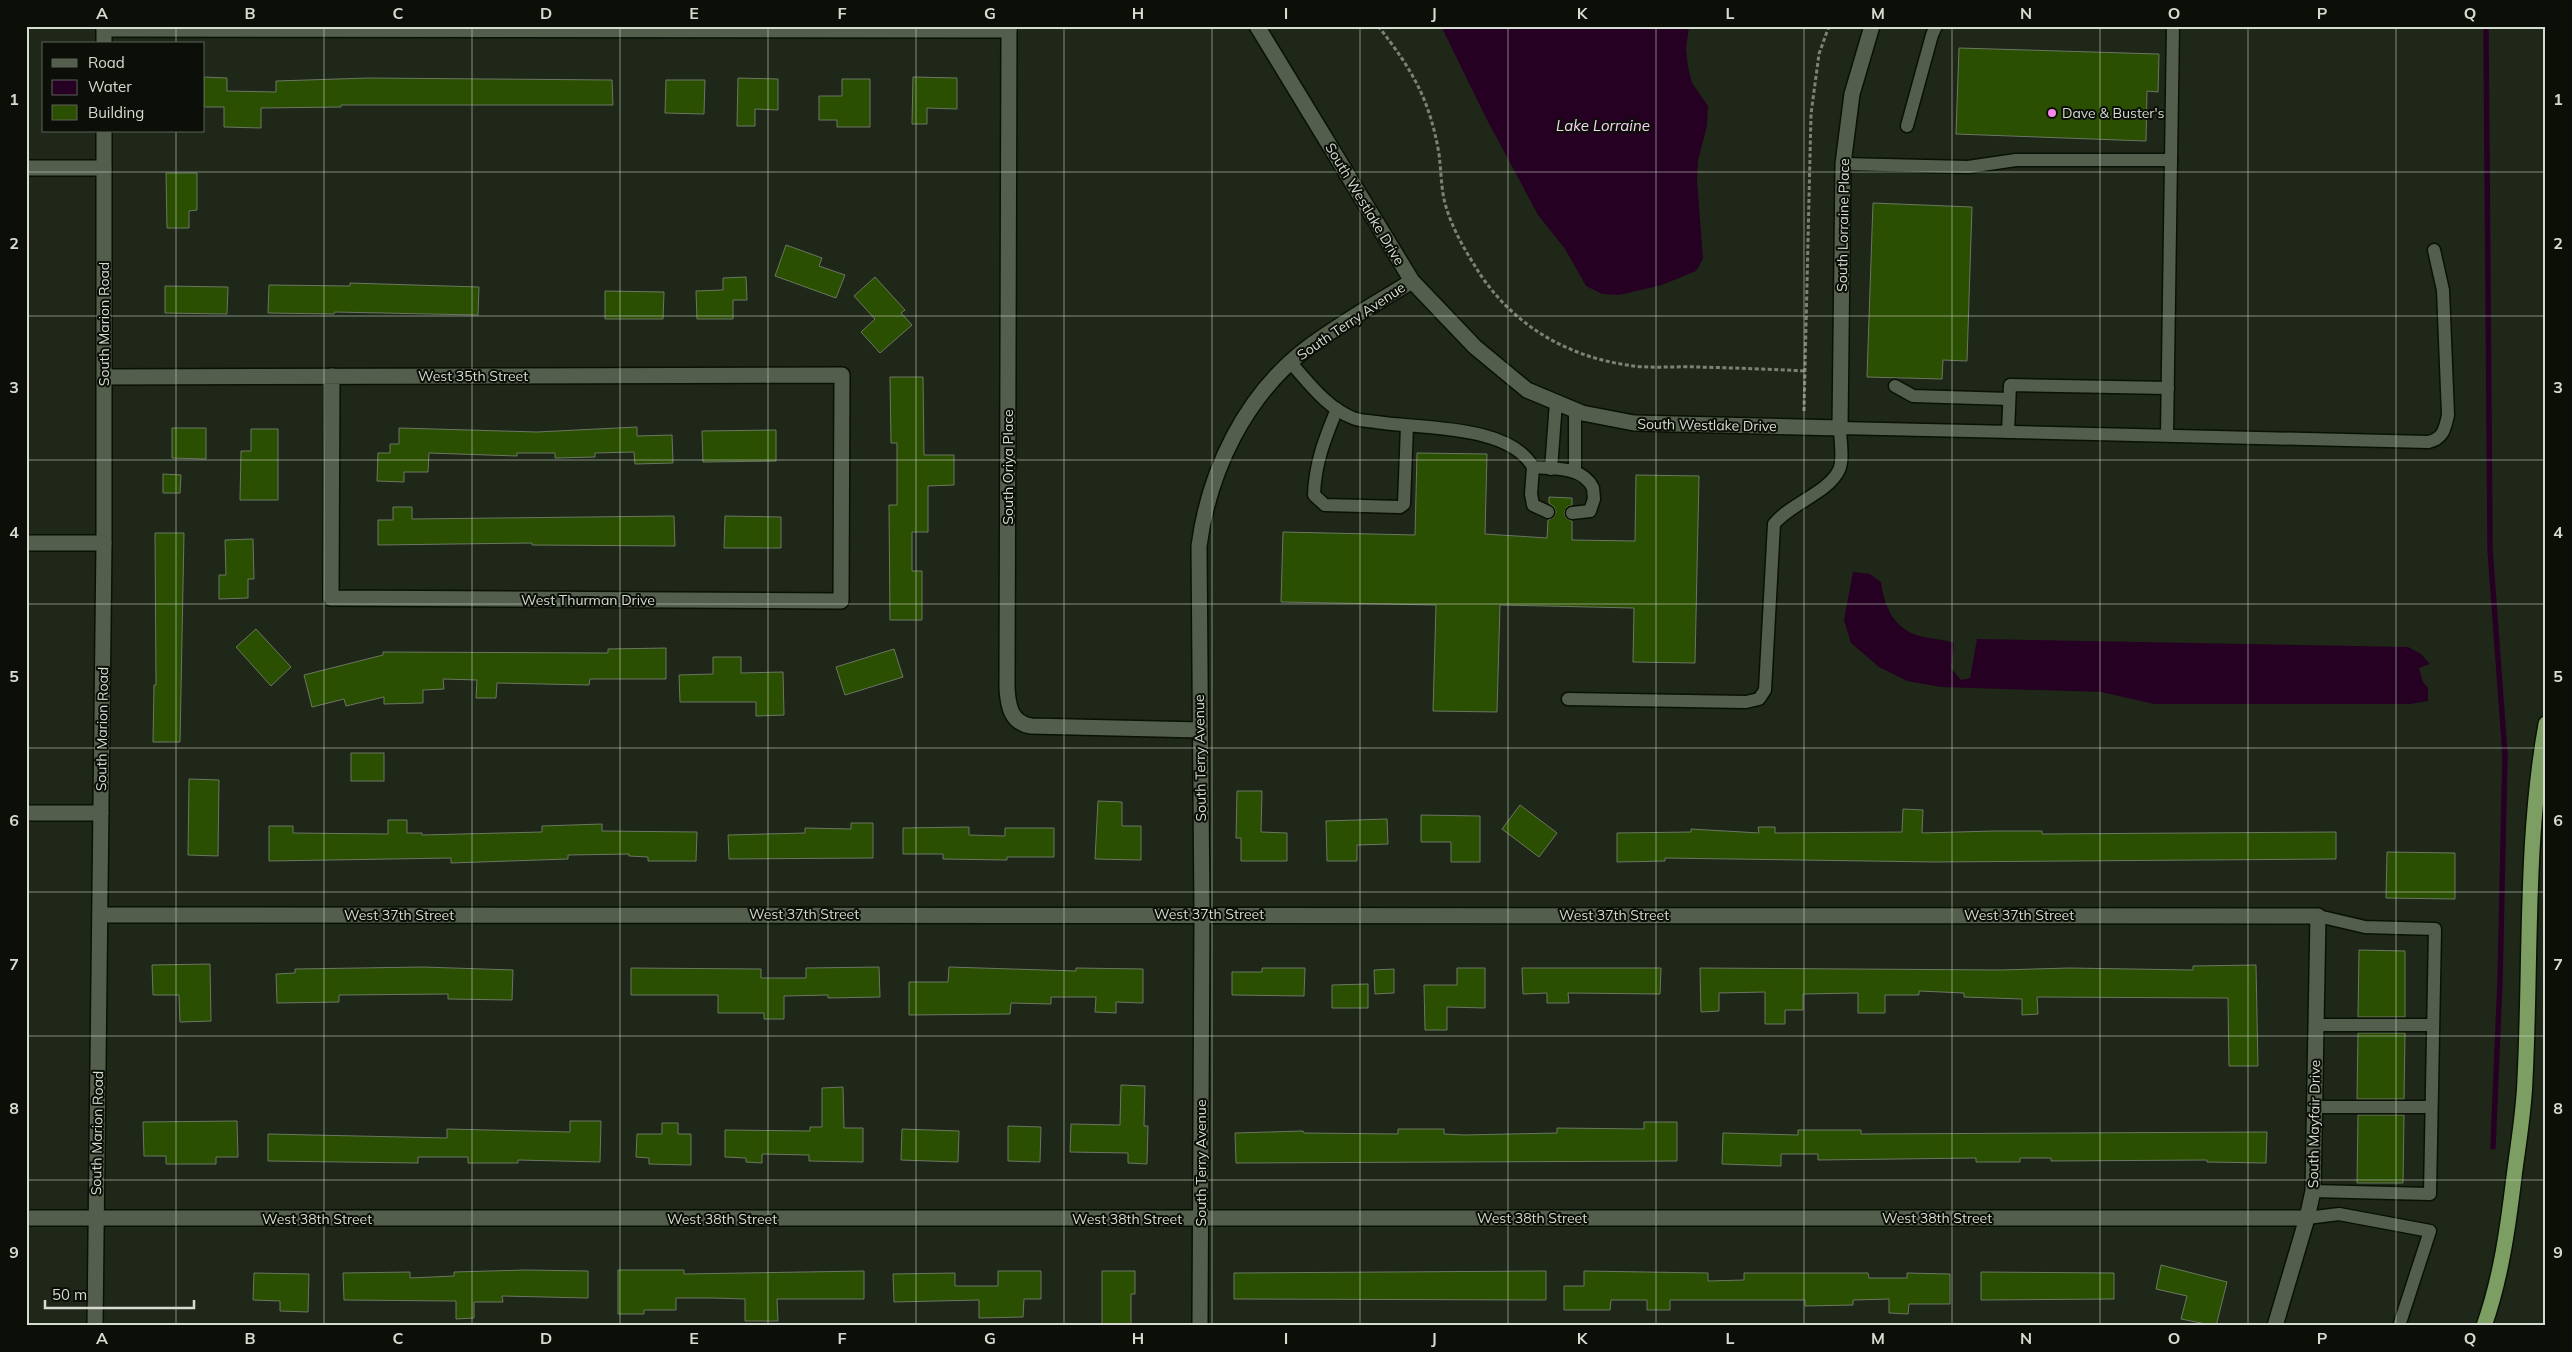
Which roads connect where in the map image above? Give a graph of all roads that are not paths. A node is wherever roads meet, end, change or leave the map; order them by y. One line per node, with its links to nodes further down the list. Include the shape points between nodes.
1 (1257, 26): 14 (street, South Westlake Drive)
2 (1872, 26): 10 (street, South Lorraine Place, via 1852,94)
3 (1936, 26): 7 (lane)
4 (2173, 26): 9 (lane)
5 (1009, 28): 6 (street); 38 (street, South Oriya Place, via 1009,709 1017,721 1031,726)
6 (104, 33)
7 (1907, 126)
8 (104, 132): 12 (street, South Marion Road)
9 (2171, 160): 10 (lane, via 2026,160 1968,167); 20 (lane)
10 (1843, 164): 26 (street, South Lorraine Place)
11 (26, 168): 12 (street)
12 (104, 168): 18 (street, South Marion Road)
13 (2434, 250): 28 (lane, via 2443,290 2448,415 2445,431 2436,440)
14 (1412, 281): 15 (street, South Terry Avenue); 22 (street, South Westlake Drive, via 1475,347 1527,390)
15 (1290, 363): 23 (lane); 38 (street, South Terry Avenue, via 1269,384 1235,433 1222,460 1203,517 1199,546)
16 (842, 374): 17 (street, West 35th Street); 17 (street, West Thurman Drive, via 841,601 331,598)
17 (332, 376): 18 (street, West 35th Street)
18 (105, 377): 35 (street, South Marion Road)
19 (1895, 386): 21 (lane, via 1913,396)
20 (2168, 388): 21 (lane, via 2010,385); 28 (lane)
21 (2010, 399): 27 (lane)
22 (1556, 402): 24 (street, South Westlake Drive); 30 (lane)
23 (1337, 410): 25 (lane, via 1354,419); 25 (lane, via 1322,444 1315,474 1314,495 1325,505 1400,507 1404,504)
24 (1575, 410): 26 (street, South Westlake Drive, via 1634,423); 31 (lane)
25 (1407, 426): 29 (lane, via 1451,430 1505,441 1520,451)
26 (1840, 428): 27 (lane); 36 (lane, via 1840,469 1830,482 1783,513 1774,524 1765,690 1759,699 1746,702)
27 (2008, 432): 28 (lane)
28 (2167, 436)
29 (1533, 467): 30 (lane); 32 (lane, via 1532,502 1536,508)
30 (1551, 469): 31 (lane)
31 (1575, 472): 33 (lane, via 1591,482 1594,499 1590,511)
32 (1548, 512)
33 (1572, 513)
34 (26, 543): 35 (street)
35 (104, 543): 40 (street, South Marion Road)
36 (1568, 699)
37 (2546, 724): 57 (highway, via 2532,821 2525,1082 2509,1218)
38 (1200, 730): 41 (street, South Terry Avenue)
39 (26, 813): 40 (street)
40 (100, 813): 42 (street, South Marion Road)
41 (1202, 914): 42 (street, West 37th Street); 43 (street, West 37th Street); 50 (street, South Terry Avenue)
42 (100, 915): 52 (street, South Marion Road)
43 (2318, 916): 44 (street, South Mayfair Drive); 45 (lane, via 2365,927 2435,929)
44 (2316, 1025): 45 (lane); 46 (street, South Mayfair Drive)
45 (2433, 1026): 47 (lane)
46 (2315, 1107): 47 (lane); 48 (street, South Mayfair Drive)
47 (2431, 1108): 48 (lane, via 2430,1194)
48 (2313, 1191): 51 (street, South Mayfair Drive)
49 (26, 1218): 52 (street, West 38th Street)
50 (1201, 1218): 51 (street, West 38th Street); 52 (street, West 38th Street); 54 (street, South Terry Avenue)
51 (2307, 1218): 55 (street, South Mayfair Drive); 56 (lane, via 2339,1214 2430,1231)
52 (96, 1219): 53 (street, South Marion Road)
53 (95, 1326)
54 (1200, 1326)
55 (2275, 1326)
56 (2399, 1326)
57 (2484, 1326)

